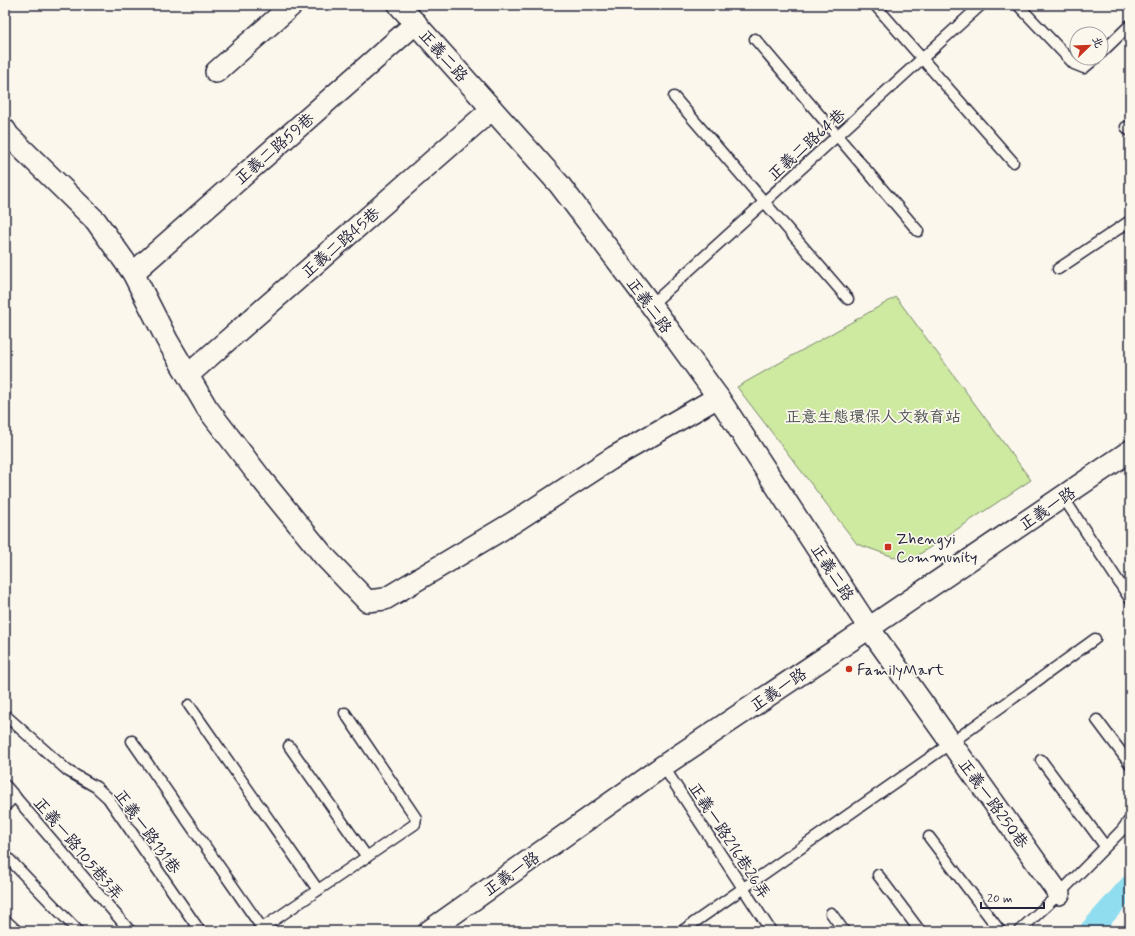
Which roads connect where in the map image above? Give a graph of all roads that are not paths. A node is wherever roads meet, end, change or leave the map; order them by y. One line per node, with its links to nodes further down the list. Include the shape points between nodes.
1 (292, 5): 12 (street)
2 (399, 5): 6 (street, 正義二路)
3 (875, 5): 10 (lane)
4 (981, 5): 10 (lane, 正義二路64巷)
5 (1018, 5): 11 (lane)
6 (416, 23): 14 (street, 正義二路); 22 (street, 正義二路59巷)
7 (1130, 25): 9 (lane)
8 (755, 39): 16 (lane)
9 (1109, 45)
10 (922, 58): 16 (lane, 正義二路64巷); 17 (lane)
11 (1069, 59)
12 (216, 72)
13 (674, 97): 18 (lane)
14 (492, 109): 24 (street, 正義二路, via 559,184); 25 (street, 正義二路45巷)
15 (6, 134): 22 (street, via 96,221)
16 (837, 135): 18 (lane, 正義二路64巷); 20 (lane)
17 (1012, 162)
18 (764, 202): 23 (lane); 24 (lane, 正義二路64巷)
19 (1130, 221): 21 (lane)
20 (918, 231)
21 (1058, 269)
22 (133, 273): 25 (street)
23 (848, 300)
24 (650, 305): 26 (street, 正義二路)
25 (188, 375): 26 (street, via 207,408 258,476 324,556 367,601 385,599 514,522 614,457)
26 (718, 397): 30 (street, 正義二路)
27 (1130, 450): 28 (street, 正義一路)
28 (1063, 497): 29 (lane); 30 (street, 正義一路)
29 (1130, 599)
30 (870, 628): 37 (street, 正義一路250巷); 41 (street, 正義一路)
31 (1095, 639): 37 (lane)
32 (189, 705): 52 (lane)
33 (345, 713): 49 (lane, via 416,818 415,824)
34 (5, 715): 60 (lane, 正義一路131巷, via 68,771 96,787 108,798)
35 (1097, 720): 40 (lane)
36 (132, 741): 56 (lane)
37 (951, 743): 51 (lane); 53 (street, 正義一路250巷)
38 (289, 746): 49 (lane)
39 (1041, 760): 47 (lane)
40 (1130, 764)
41 (664, 766): 51 (lane, 正義一路216巷26弄); 61 (street, 正義一路)
42 (5, 785): 43 (lane, 正義一路105巷3弄)
43 (15, 796): 44 (lane); 59 (lane, 正義一路105巷3弄)
44 (5, 806)
45 (1130, 819): 47 (lane)
46 (929, 837): 66 (lane)
47 (1105, 846): 53 (lane)
48 (5, 855): 58 (lane)
49 (367, 857): 52 (lane)
50 (878, 875): 65 (lane)
51 (743, 888): 62 (lane); 63 (lane, 正義一路216巷26弄)
52 (318, 890): 56 (lane)
53 (1059, 894): 67 (lane)
54 (831, 913): 64 (lane)
55 (5, 920): 57 (lane)
56 (260, 930)
57 (17, 931)
58 (78, 931)
59 (130, 931)
60 (200, 931)
61 (429, 931)
62 (682, 931)
63 (771, 931)
64 (844, 931)
65 (920, 931)
66 (1000, 931)
67 (1019, 931)

